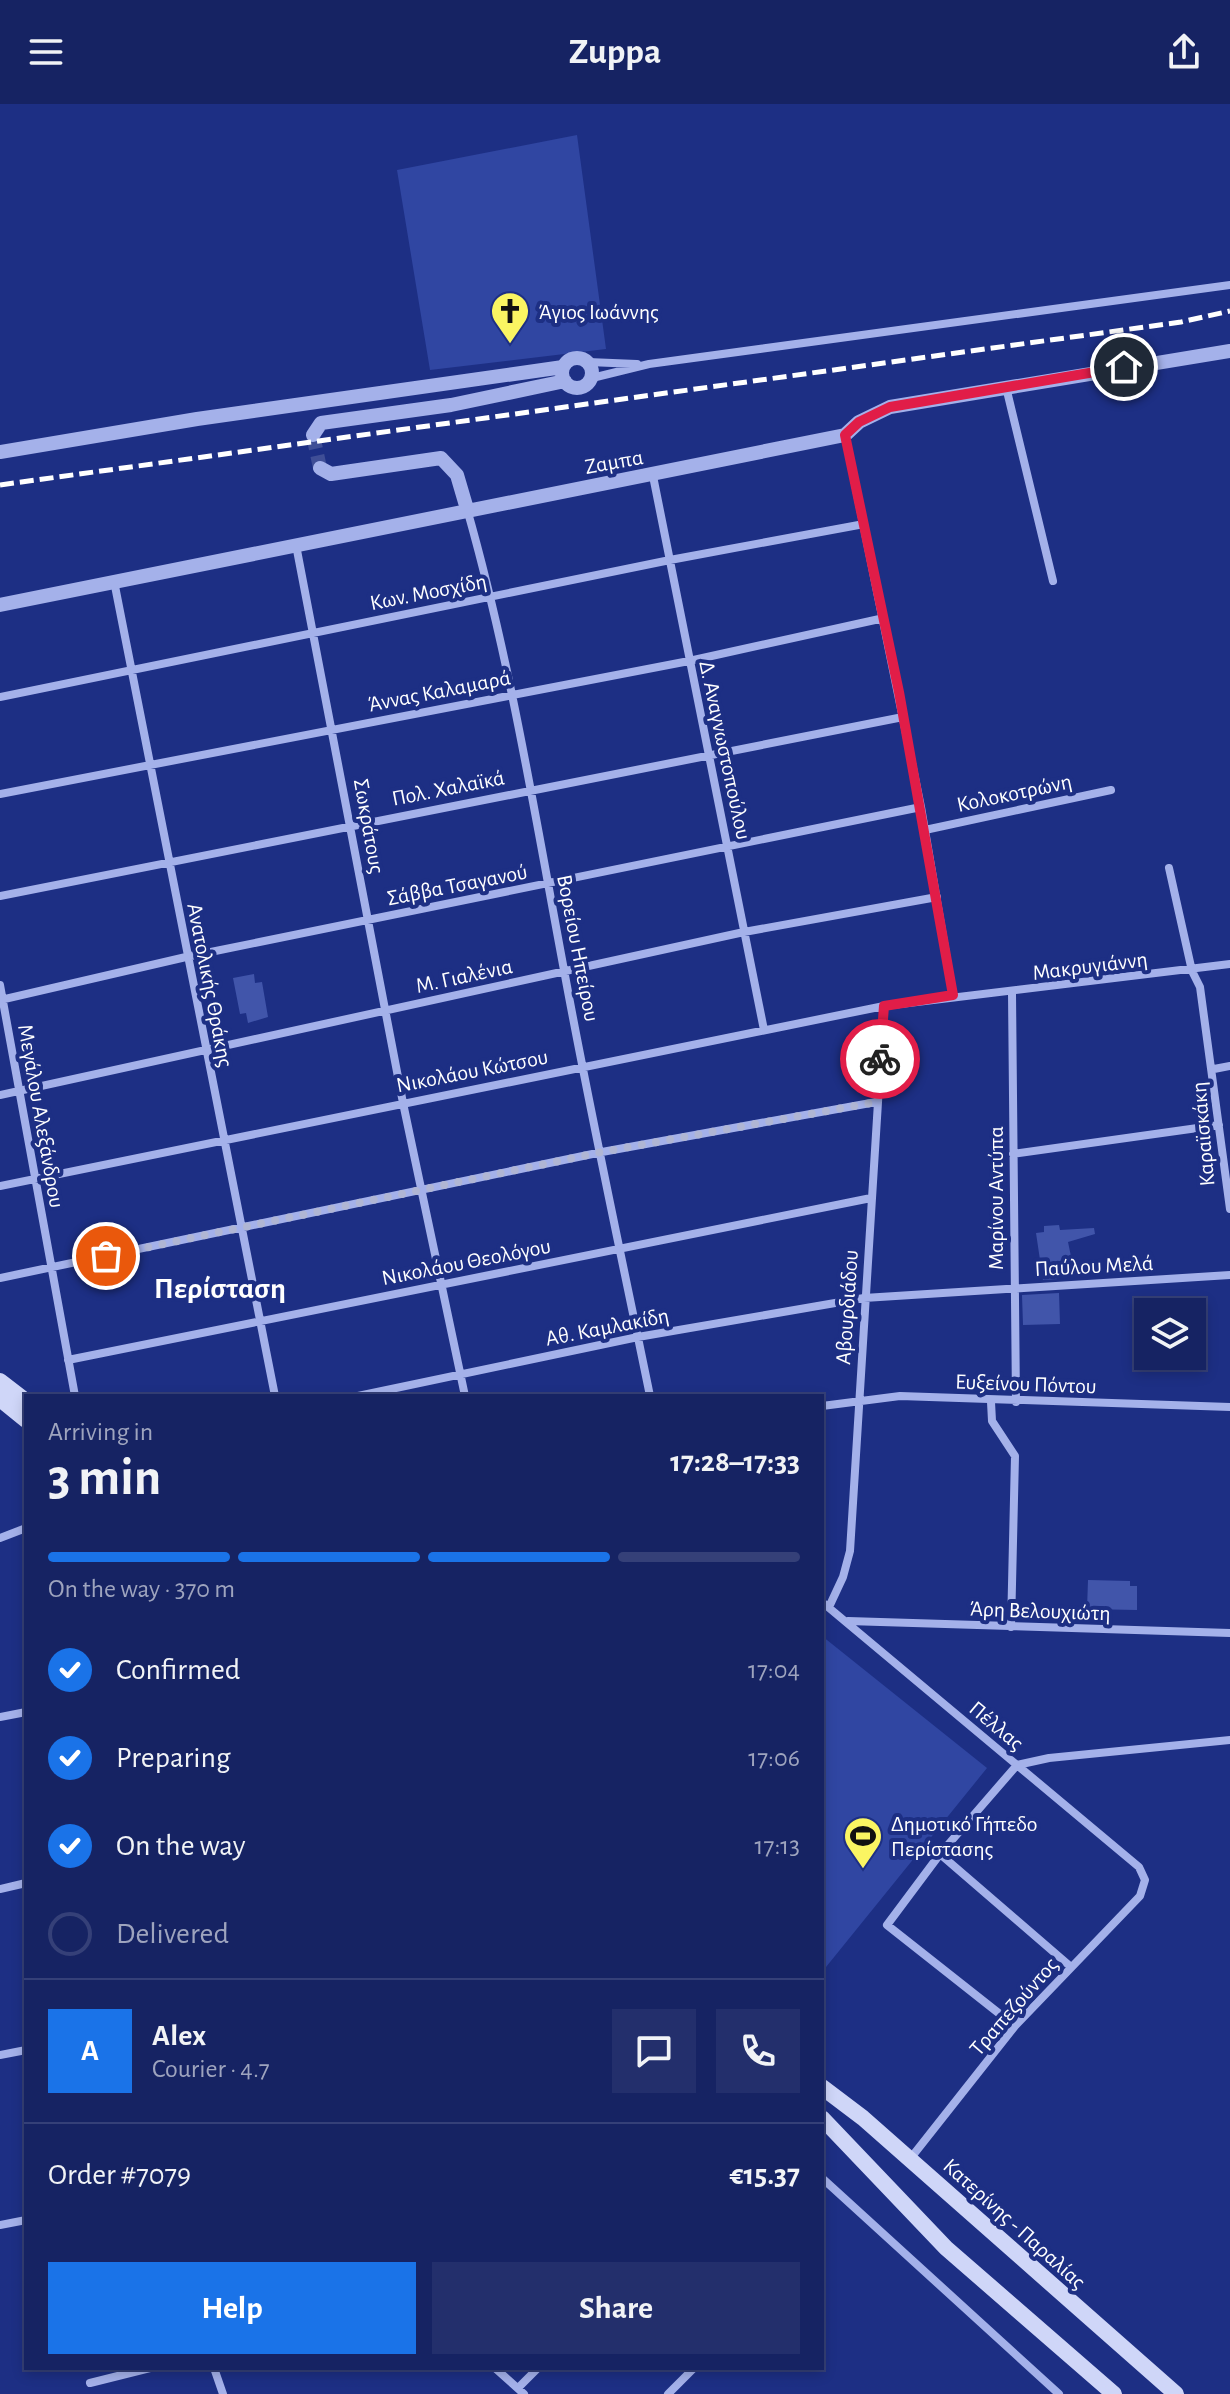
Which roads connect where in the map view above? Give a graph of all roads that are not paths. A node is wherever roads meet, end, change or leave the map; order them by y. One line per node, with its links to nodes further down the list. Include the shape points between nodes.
1 (1230, 285): 4 (street)
2 (1230, 351): 7 (street, Ζαμπα)
3 (588, 362): 4 (street); 5 (street, via 575,358); 6 (street)
4 (649, 364): 6 (street)
5 (564, 374): 6 (street, via 572,387 581,388); 8 (street, via 451,405 321,423); 10 (street, via 197,419)
6 (592, 378)
7 (1006, 386): 9 (street, Ζαμπα, via 890,407); 18 (street)
8 (313, 435)
9 (845, 435): 12 (street, Ζαμπα); 14 (street)
10 (0, 452)
11 (320, 468): 13 (street, via 331,474 441,458 457,475)
12 (653, 476): 13 (street, Ζαμπα); 16 (street, Δ. Αναγνωστοπούλου)
13 (467, 509): 15 (street, Ζαμπα); 19 (street, Βορείου Ηπείρου)
14 (864, 524): 16 (street, Κων. Μοσχίδη); 21 (street)
15 (296, 545): 17 (street, Ζαμπα); 22 (street, Σωκράτους)
16 (670, 560): 19 (street, Κων. Μοσχίδη); 23 (street, Δ. Αναγνωστοπούλου)
17 (114, 580): 20 (street, Ζαμπα); 24 (street, Ανατολικής Θράκης)
18 (1053, 581)
19 (492, 596): 22 (street, Κων. Μοσχίδη); 25 (street, Βορείου Ηπείρου)
20 (0, 605)
21 (884, 618): 23 (street, Άννας Καλαμαρά); 27 (street)
22 (314, 631): 24 (street, Κων. Μοσχίδη); 28 (street, Σωκράτους)
23 (689, 661): 25 (street, Άννας Καλαμαρά); 29 (street, Δ. Αναγνωστοπούλου)
24 (131, 672): 26 (street, Κων. Μοσχίδη); 30 (street, Ανατολικής Θράκης)
25 (512, 694): 28 (street, Άννας Καλαμαρά); 31 (street, Βορείου Ηπείρου)
26 (0, 697)
27 (903, 717): 29 (street, Πολ. Χαλαϊκά); 34 (street)
28 (333, 728): 30 (street, Άννας Καλαμαρά); 35 (street, Σωκράτους)
29 (708, 755): 31 (street, Πολ. Χαλαϊκά); 37 (street, Δ. Αναγνωστοπούλου)
30 (148, 765): 33 (street, Άννας Καλαμαρά); 38 (street, Ανατολικής Θράκης)
31 (531, 789): 35 (street, Πολ. Χαλαϊκά); 40 (street, Βορείου Ηπείρου)
32 (1111, 790): 36 (street, Κολοκοτρώνη)
33 (0, 794)
34 (921, 807): 36 (street); 37 (street, Σάββα Τσαγανού)
35 (351, 823): 38 (street, Πολ. Χαλαϊκά); 43 (street, Σωκράτους)
36 (925, 830): 42 (street)
37 (729, 849): 40 (street, Σάββα Τσαγανού); 44 (street, Δ. Αναγνωστοπούλου)
38 (169, 861): 41 (street, Πολ. Χαλαϊκά); 45 (street, Ανατολικής Θράκης)
39 (1169, 868): 47 (street, Καραϊσκάκη)
40 (549, 884): 43 (street, Σάββα Τσαγανού); 48 (street, Βορείου Ηπείρου)
41 (0, 896)
42 (937, 897): 44 (street, Μ. Γιαλένια); 51 (street)
43 (368, 920): 45 (street, Σάββα Τσαγανού); 54 (street, Σωκράτους)
44 (744, 932): 48 (street, Μ. Γιαλένια); 55 (street, Δ. Αναγνωστοπούλου)
45 (186, 957): 52 (street, Σάββα Τσαγανού); 56 (street, Ανατολικής Θράκης)
46 (1230, 964): 47 (street, Μακρυγιάννη)
47 (1192, 971): 50 (street, Μακρυγιάννη); 59 (street, Καραϊσκάκη, via 1200,987)
48 (564, 972): 54 (street, Μ. Γιαλένια); 57 (street, Βορείου Ηπείρου)
49 (0, 985): 52 (street, Μεγάλου Αλεξάνδρου)
50 (1012, 993): 51 (street, Μακρυγιάννη); 67 (street, Μαρίνου Αντύπα)
51 (953, 995): 53 (street, Νικολάου Κώτσου)
52 (1, 999): 60 (street, Μεγάλου Αλεξάνδρου)
53 (884, 1006): 55 (street, Νικολάου Κώτσου); 62 (street, Αβουρδιάδου)
54 (386, 1010): 56 (street, Μ. Γιαλένια); 63 (street, Σωκράτους)
55 (764, 1030): 57 (street, Νικολάου Κώτσου)
56 (206, 1050): 60 (street, Μ. Γιαλένια); 65 (street, Ανατολικής Θράκης)
57 (583, 1066): 63 (street, Νικολάου Κώτσου); 66 (street, Βορείου Ηπείρου)
58 (1230, 1066): 59 (street)
59 (1214, 1069): 64 (street, Καραϊσκάκη)
60 (19, 1091): 61 (street, Μ. Γιαλένια); 69 (street, Μεγάλου Αλεξάνδρου)
61 (0, 1095)
62 (876, 1102): 66 (street); 72 (street, Αβουρδιάδου)
63 (403, 1103): 65 (street, Νικολάου Κώτσου); 71 (street, Σωκράτους)
64 (1219, 1125): 67 (street); 68 (street, Καραϊσκάκη)
65 (223, 1141): 69 (street, Νικολάου Κώτσου); 74 (street, Ανατολικής Θράκης)
66 (602, 1152): 71 (street); 75 (street, Βορείου Ηπείρου)
67 (1013, 1154): 80 (street, Μαρίνου Αντύπα)
68 (1228, 1175): 73 (street, Καραϊσκάκη)
69 (35, 1179): 70 (street, Νικολάου Κώτσου); 76 (street, Μεγάλου Αλεξάνδρου)
70 (0, 1186)
71 (421, 1190): 74 (street); 79 (street, Σωκράτους)
72 (871, 1198): 75 (street, Νικολάου Θεολόγου); 81 (street, Αβουρδιάδου)
73 (1230, 1209)
74 (242, 1230): 76 (street); 82 (street, Ανατολικής Θράκης)
75 (619, 1249): 79 (street, Νικολάου Θεολόγου); 83 (street, Βορείου Ηπείρου)
76 (51, 1266): 78 (street); 84 (street, Μεγάλου Αλεξάνδρου)
77 (1230, 1275): 80 (street, Παύλου Μελά)
78 (0, 1278)
79 (442, 1284): 82 (street, Νικολάου Θεολόγου); 85 (street, Σωκράτους)
80 (1014, 1288): 81 (street, Παύλου Μελά); 96 (street, Μαρίνου Αντύπα)
81 (864, 1298): 83 (street, Αθ. Καμλακίδη); 94 (street, Αβουρδιάδου)
82 (261, 1323): 84 (street, Νικολάου Θεολόγου); 88 (street, Ανατολικής Θράκης)
83 (638, 1337): 85 (street, Αθ. Καμλακίδη); 91 (street, Βορείου Ηπείρου)
84 (68, 1360): 87 (street, Μεγάλου Αλεξάνδρου)
85 (461, 1375): 89 (street, Αθ. Καμλακίδη); 90 (street, Σωκράτους)
86 (0, 1381): 93 (main road)
87 (75, 1394)
88 (275, 1394)
89 (368, 1394)
90 (465, 1394)
91 (650, 1394)
92 (0, 1399): 99 (main road)
93 (24, 1399)
94 (857, 1399): 95 (street, Ευξείνου Πόντου); 97 (street, Ευξείνου Πόντου); 102 (street, Αβουρδιάδου, via 850,1551 843,1577)
95 (991, 1402): 96 (street, Ευξείνου Πόντου); 104 (street, via 992,1421 1015,1456)
96 (1016, 1402): 98 (street, Ευξείνου Πόντου)
97 (824, 1406)
98 (1230, 1407)
99 (24, 1418)
100 (24, 1529): 101 (street)
101 (0, 1538)
102 (825, 1604): 103 (street, Πέλλας)
103 (848, 1621): 104 (street, Άρη Βελουχιώτη); 109 (street, Πέλλας, via 872,1647)
104 (1011, 1627): 105 (street, Άρη Βελουχιώτη)
105 (1230, 1633)
106 (24, 1712): 107 (street)
107 (0, 1717)
108 (1230, 1740): 109 (street)
109 (1017, 1765): 110 (street); 111 (street, Πέλλας, via 1139,1867)
110 (940, 1854): 114 (street); 115 (street, via 889,1919 889,1929)
111 (1145, 1880): 114 (street, Τραπεζούντος, via 1140,1896)
112 (24, 1883): 113 (street)
113 (0, 1889)
114 (1071, 1967): 115 (street, Τραπεζούντος)
115 (1015, 2026): 120 (street, Τραπεζούντος)
116 (24, 2050): 117 (street)
117 (0, 2055)
118 (824, 2089): 120 (main road, Κατερίνης - Παραλίας)
119 (824, 2120): 134 (main road, via 946,2248)
120 (910, 2159): 135 (main road, Κατερίνης - Παραλίας)
121 (824, 2180): 133 (street)
122 (24, 2220): 123 (street)
123 (0, 2225)
124 (142, 2370): 129 (street)
125 (215, 2370): 131 (street)
126 (497, 2370): 130 (street)
127 (537, 2370): 130 (street)
128 (692, 2370): 132 (street)
129 (90, 2383)
130 (521, 2391)
131 (223, 2394)
132 (668, 2394)
133 (1059, 2394)
134 (1114, 2394)
135 (1176, 2394)

